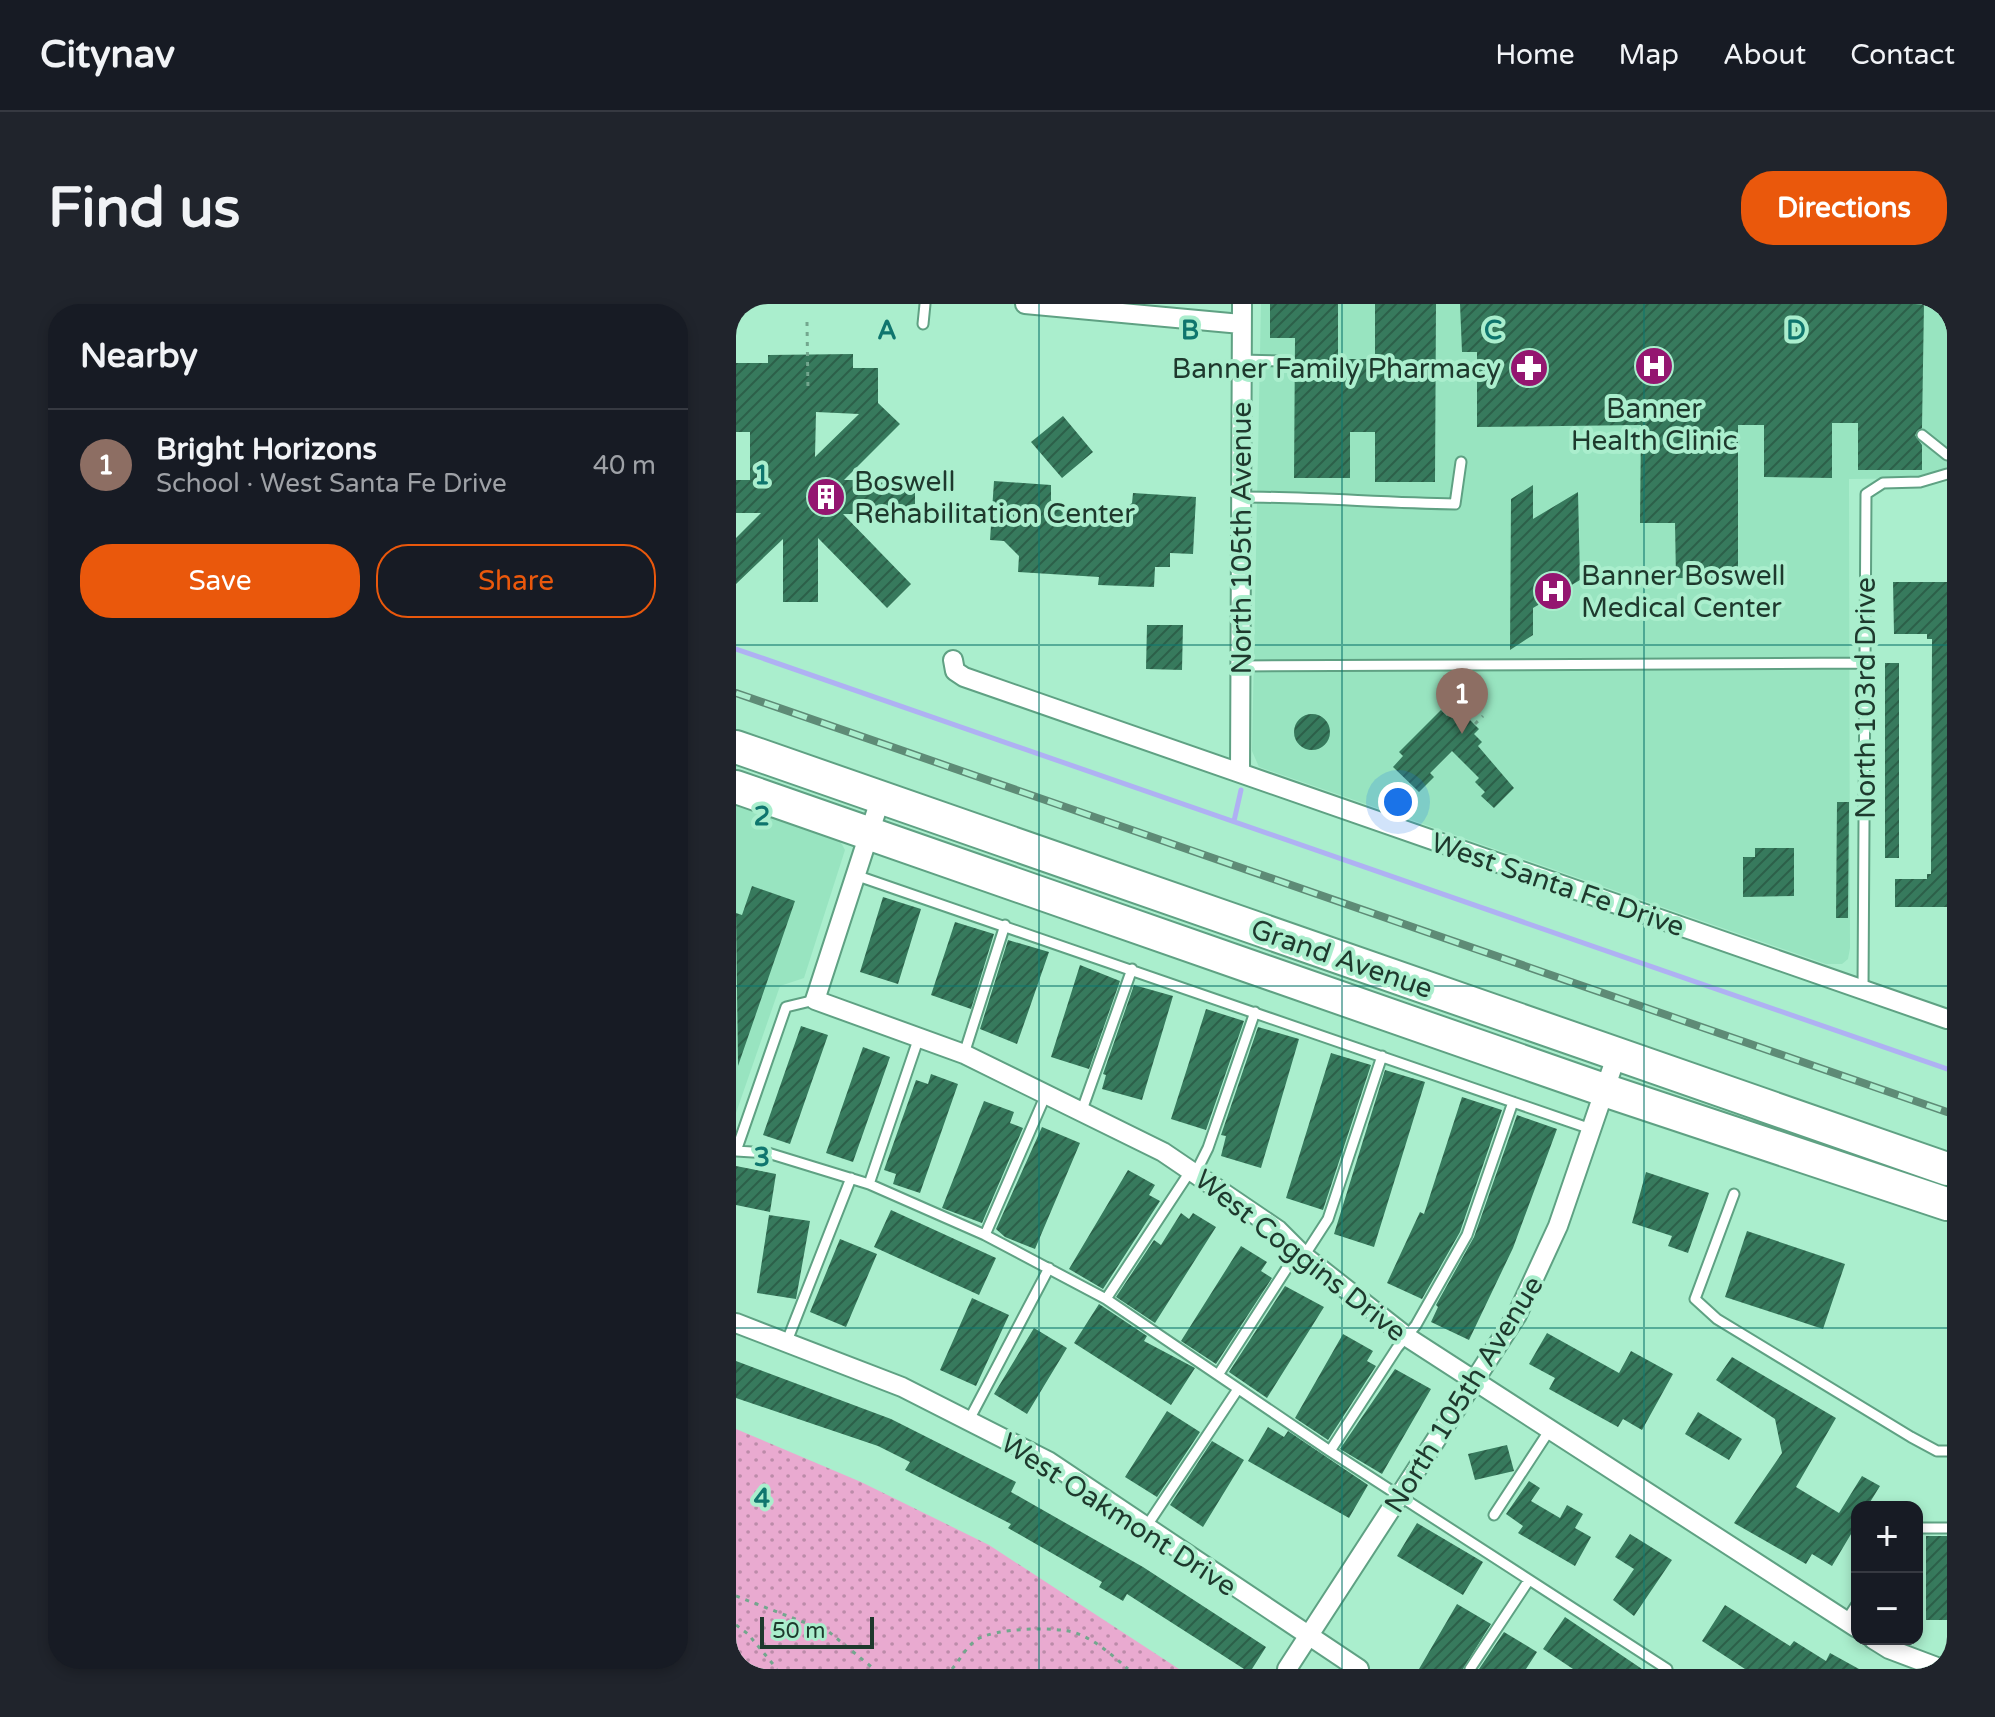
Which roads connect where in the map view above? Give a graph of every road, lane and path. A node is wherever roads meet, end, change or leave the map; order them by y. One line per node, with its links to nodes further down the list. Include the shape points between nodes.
1 (925, 304): 5 (lane)
2 (1025, 304): 6 (street)
3 (1242, 304): 6 (street, North 105th Avenue)
4 (807, 322): 9 (path)
5 (923, 324)
6 (1241, 324): 7 (street, North 105th Avenue)
7 (1241, 360): 8 (lane); 14 (street, North 105th Avenue)
8 (1285, 361)
9 (808, 391)
10 (1922, 435): 11 (lane)
11 (1947, 455)
12 (1461, 462): 14 (lane, via 1455,504)
13 (1947, 474): 16 (lane, North 103rd Drive, via 1920,482 1883,483 1866,494)
14 (1241, 497): 17 (street, North 105th Avenue)
15 (953, 660): 21 (street, West Santa Fe Drive, via 955,671 964,677)
16 (1865, 663): 17 (lane); 28 (lane, North 103rd Drive)
17 (1241, 666): 21 (street, North 105th Avenue)
18 (1483, 716): 19 (path)
19 (1475, 724)
20 (736, 747): 23 (highway, Grand Avenue)
21 (1240, 772): 28 (street, West Santa Fe Drive)
22 (736, 787): 24 (highway, Grand Avenue)
23 (881, 797): 24 (street); 34 (highway, Grand Avenue)
24 (869, 833): 25 (street); 36 (highway, Grand Avenue)
25 (855, 875): 26 (lane); 29 (street)
26 (1005, 925): 27 (lane); 33 (lane)
27 (1132, 969): 30 (lane); 39 (lane)
28 (1863, 988): 31 (street, West Santa Fe Drive)
29 (815, 1000): 32 (street, West Coggins Drive); 41 (lane, via 786,1007)
30 (1255, 1012): 35 (lane); 43 (lane, via 1208,1148)
31 (1947, 1019)
32 (919, 1037): 33 (street, West Coggins Drive); 45 (lane)
33 (964, 1054): 37 (street, West Coggins Drive)
34 (1617, 1054): 36 (street, North 105th Avenue); 42 (highway, Grand Avenue)
35 (1382, 1056): 38 (lane); 49 (lane, via 1328,1219)
36 (1604, 1090): 40 (street, North 105th Avenue); 47 (highway, Grand Avenue)
37 (1047, 1092): 39 (street, West Coggins Drive); 48 (lane)
38 (1513, 1102): 40 (lane); 53 (lane, via 1467,1235)
39 (1082, 1110): 43 (street, West Coggins Drive)
40 (1591, 1129): 56 (street, North 105th Avenue, via 1539,1272)
41 (736, 1151): 44 (lane, via 768,1153)
42 (1947, 1169)
43 (1193, 1172): 49 (street, West Coggins Drive, via 1278,1230); 51 (lane)
44 (851, 1178): 45 (lane); 54 (lane)
45 (869, 1184): 48 (lane)
46 (1734, 1194): 61 (lane, via 1695,1299 1717,1319 1911,1437)
47 (1947, 1204)
48 (985, 1235): 50 (lane)
49 (1301, 1254): 53 (street, West Coggins Drive); 55 (lane)
50 (1049, 1268): 51 (lane); 58 (lane)
51 (1106, 1299): 55 (lane)
52 (736, 1323): 54 (street, West Oakmont Drive)
53 (1407, 1337): 56 (street, West Coggins Drive); 60 (lane)
54 (787, 1341): 58 (street, West Oakmont Drive)
55 (1218, 1375): 57 (lane)
56 (1475, 1384): 59 (street, West Coggins Drive); 62 (street, North 105th Avenue)
57 (1238, 1389): 60 (lane); 64 (lane)
58 (969, 1420): 64 (street, West Oakmont Drive, via 1048,1461)
59 (1549, 1431): 63 (lane); 70 (street, West Coggins Drive)
60 (1330, 1451): 62 (lane)
61 (1947, 1451)
62 (1401, 1496): 67 (lane); 71 (street, North 105th Avenue)
63 (1494, 1515)
64 (1146, 1527): 71 (street, West Oakmont Drive)
65 (1923, 1528): 66 (lane)
66 (1947, 1528)
67 (1529, 1580): 79 (lane); 80 (lane)
68 (736, 1596): 74 (path, via 829,1632)
69 (736, 1625): 73 (path)
70 (1851, 1625)
71 (1309, 1637): 77 (street, North 105th Avenue); 78 (street, West Oakmont Drive)
72 (1903, 1647): 81 (street)
73 (777, 1669)
74 (874, 1669)
75 (952, 1669): 76 (path, via 972,1643 986,1635 1035,1631 1075,1633)
76 (1128, 1669)
77 (1287, 1669)
78 (1359, 1669)
79 (1470, 1669)
80 (1667, 1669)
81 (1942, 1669)

